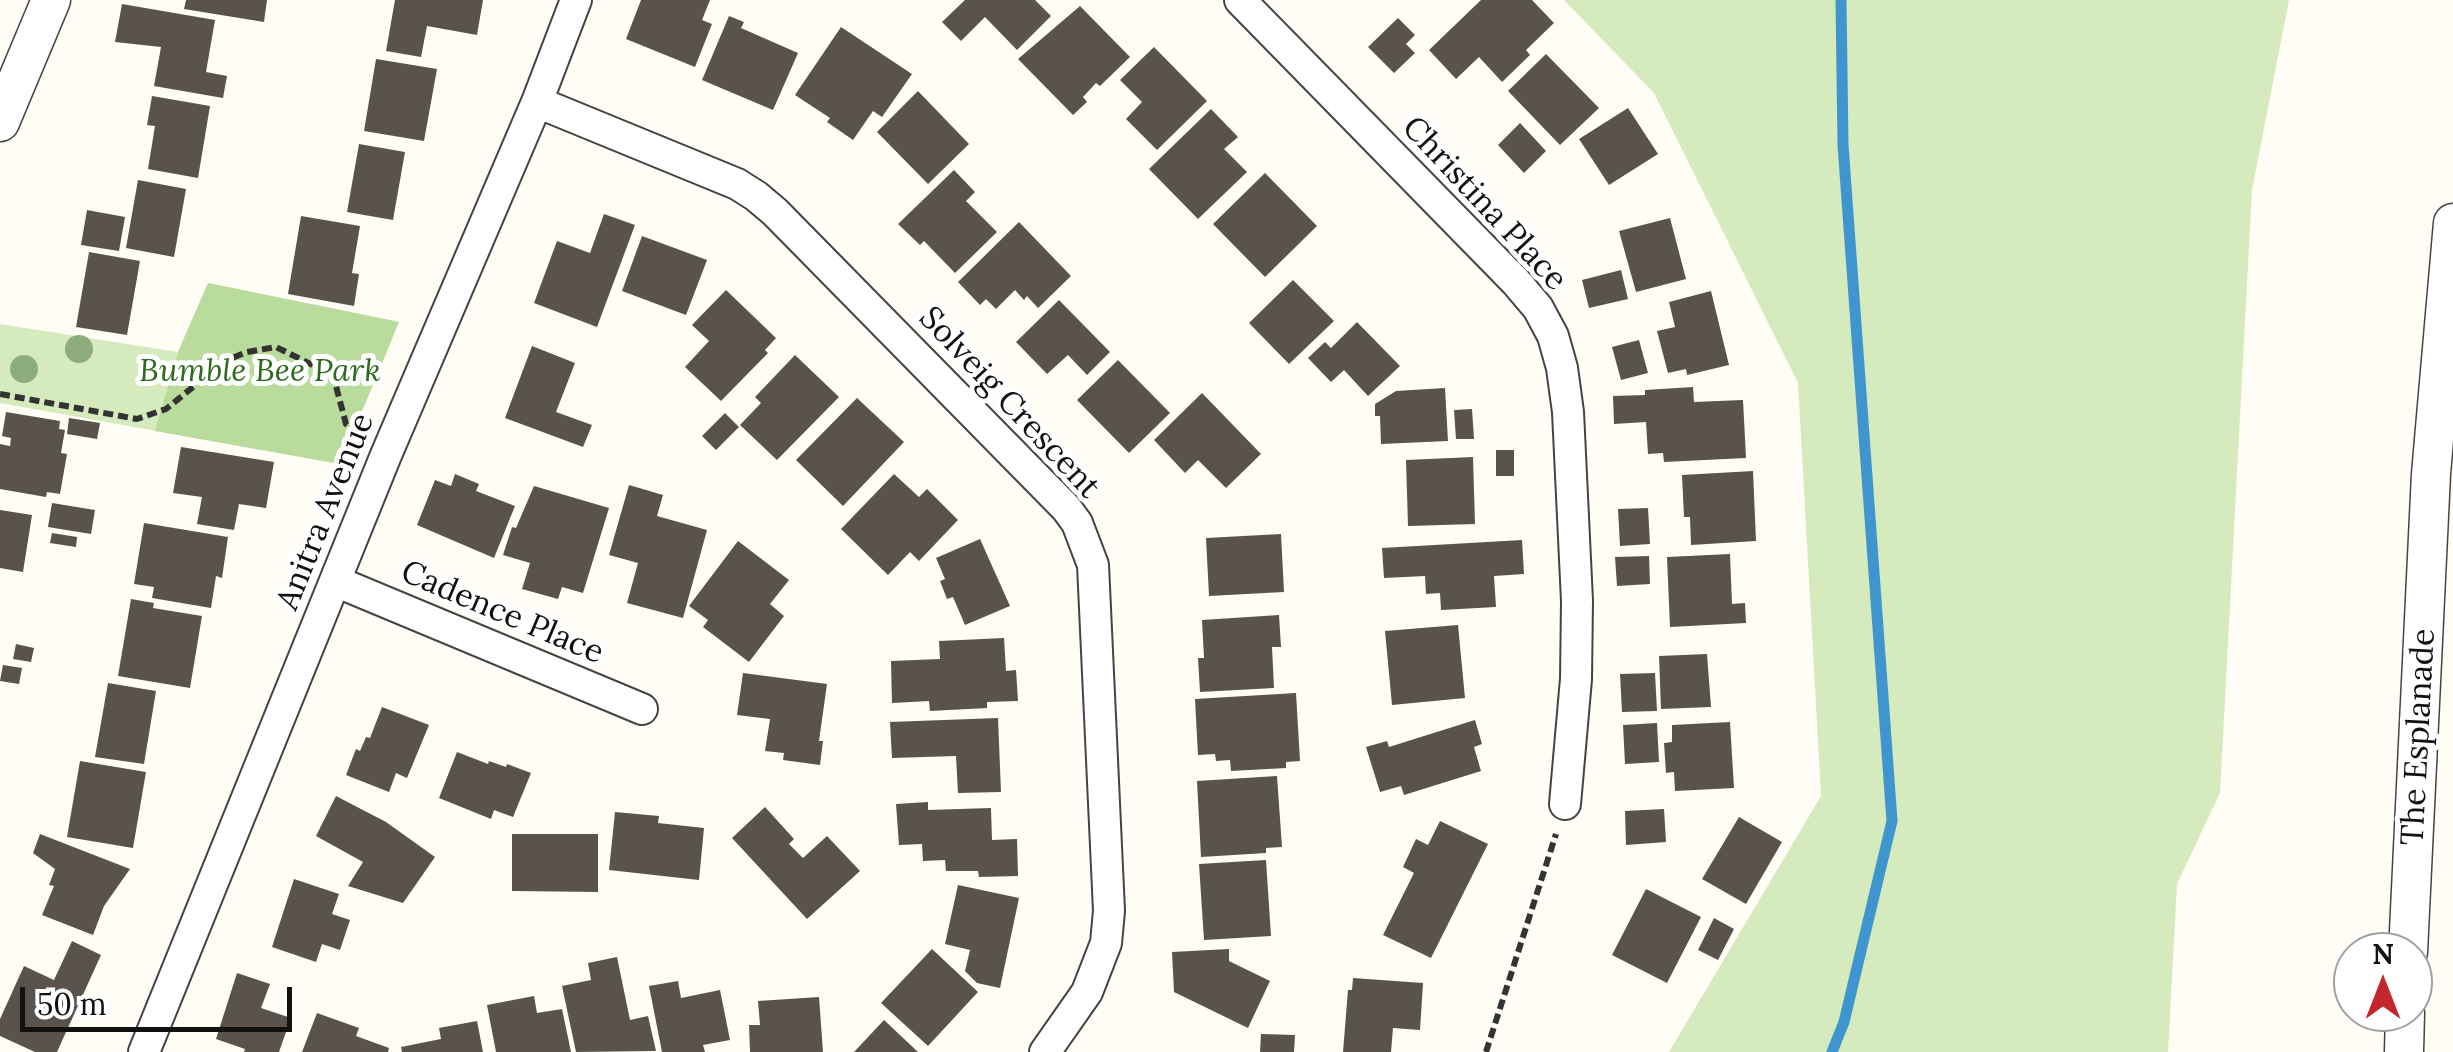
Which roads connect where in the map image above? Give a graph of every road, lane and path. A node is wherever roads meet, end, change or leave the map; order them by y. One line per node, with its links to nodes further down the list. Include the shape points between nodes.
1 (50, 0): 5 (street)
2 (576, 0): 4 (street, Anitra Avenue)
3 (1240, 0): 11 (street, Christina Place, via 1516,282 1552,336 1568,412 1577,601)
4 (537, 102): 8 (street, Anitra Avenue); 14 (street, Solveig Crescent, via 756,196 1076,523 1093,565 1109,910 1106,943 1087,992)
5 (0, 122)
6 (2453, 223): 12 (street, The Esplanade, via 2432,474)
7 (0, 394): 8 (path, via 137,420 166,409 225,361 276,347 334,375 346,424)
8 (386, 455): 9 (street, Anitra Avenue)
9 (336, 581): 10 (street, Cadence Place); 13 (street, Anitra Avenue)
10 (642, 709)
11 (1565, 804): 15 (path)
12 (2409, 932)
13 (144, 1052)
14 (1045, 1052)
15 (1486, 1052)

